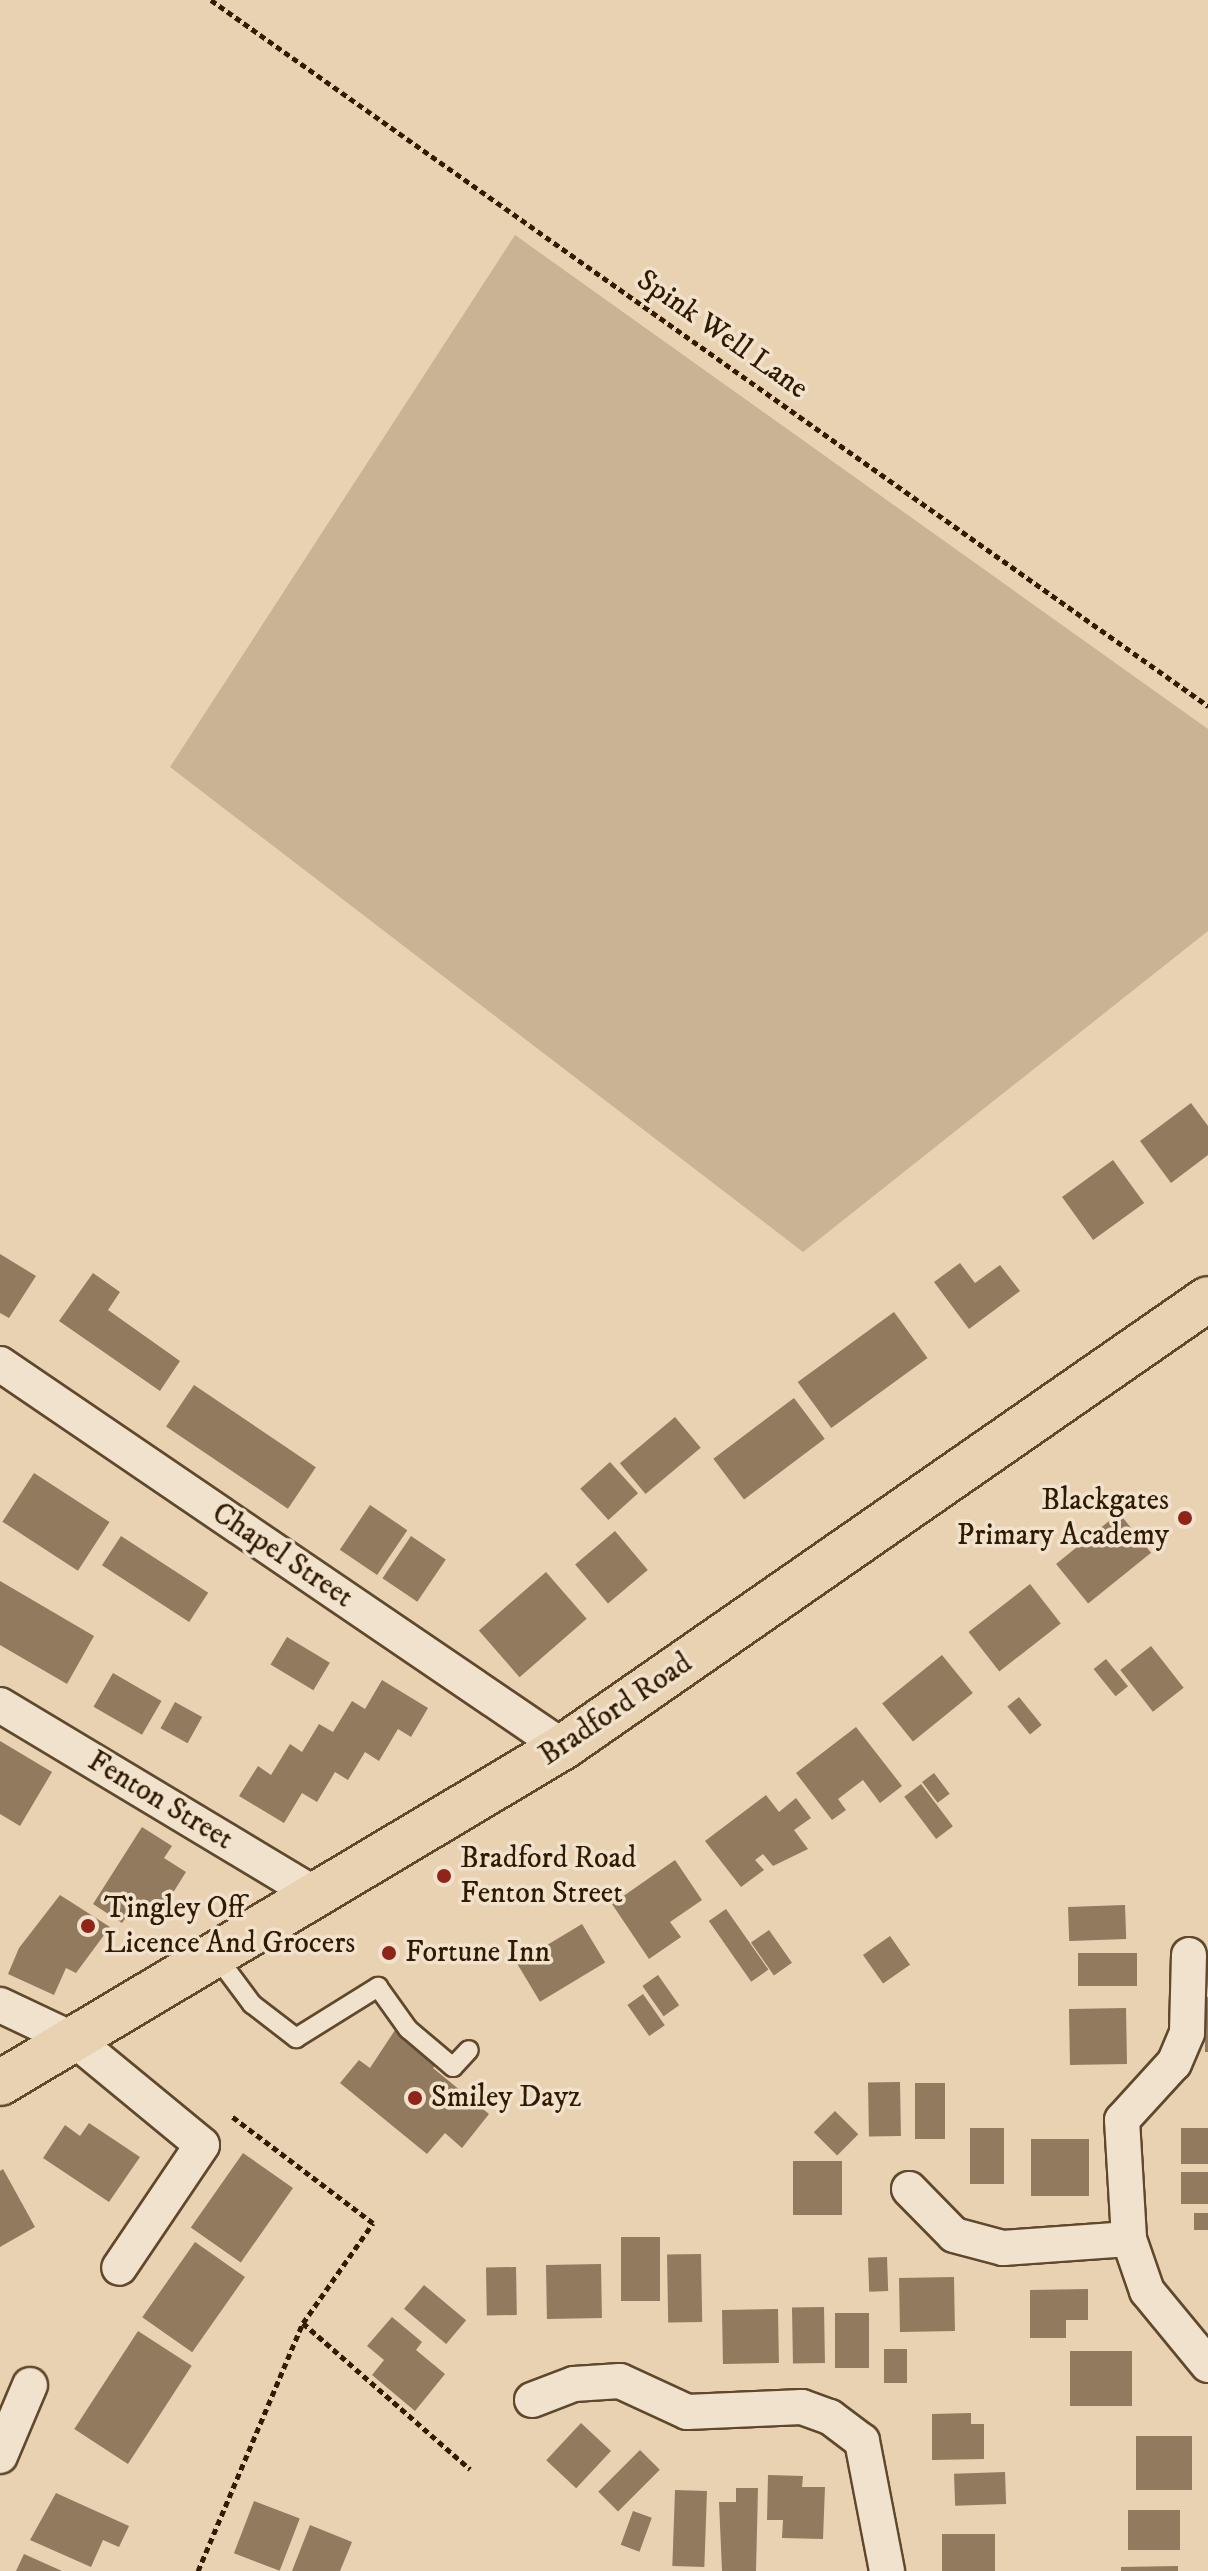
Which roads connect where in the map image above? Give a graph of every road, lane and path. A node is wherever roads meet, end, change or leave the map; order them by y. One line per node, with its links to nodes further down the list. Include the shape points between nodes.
1 (211, 0): 2 (path, Spink Well Lane)
2 (1208, 706)
3 (1208, 1299): 6 (main road, Bradford Road, via 952,1483)
4 (0, 1364): 6 (street, Chapel Street)
5 (0, 1705): 7 (street, Fenton Street)
6 (563, 1747): 7 (main road, Bradford Road)
7 (320, 1897): 9 (main road, Bradford Road)
8 (1195, 1945): 16 (street, via 1187,2033 1174,2063 1122,2120)
9 (217, 1957): 11 (main road, Bradford Road); 12 (lane, via 252,2004 296,2038 378,1987 408,2029 453,2067)
10 (0, 2005): 11 (street)
11 (76, 2041): 13 (main road, Bradford Road); 17 (street, via 202,2145)
12 (469, 2050)
13 (0, 2083)
14 (217, 2105): 18 (path, via 373,2223)
15 (909, 2189): 16 (street, via 954,2235 1003,2248)
16 (1129, 2239): 19 (street, via 1147,2291)
17 (119, 2268)
18 (303, 2323): 23 (path); 24 (path)
19 (1208, 2365)
20 (30, 2385): 22 (street)
21 (532, 2400): 25 (street, via 574,2384 620,2381 687,2412 802,2407 830,2417 862,2441)
22 (0, 2456)
23 (470, 2469)
24 (198, 2571)
25 (887, 2571)

